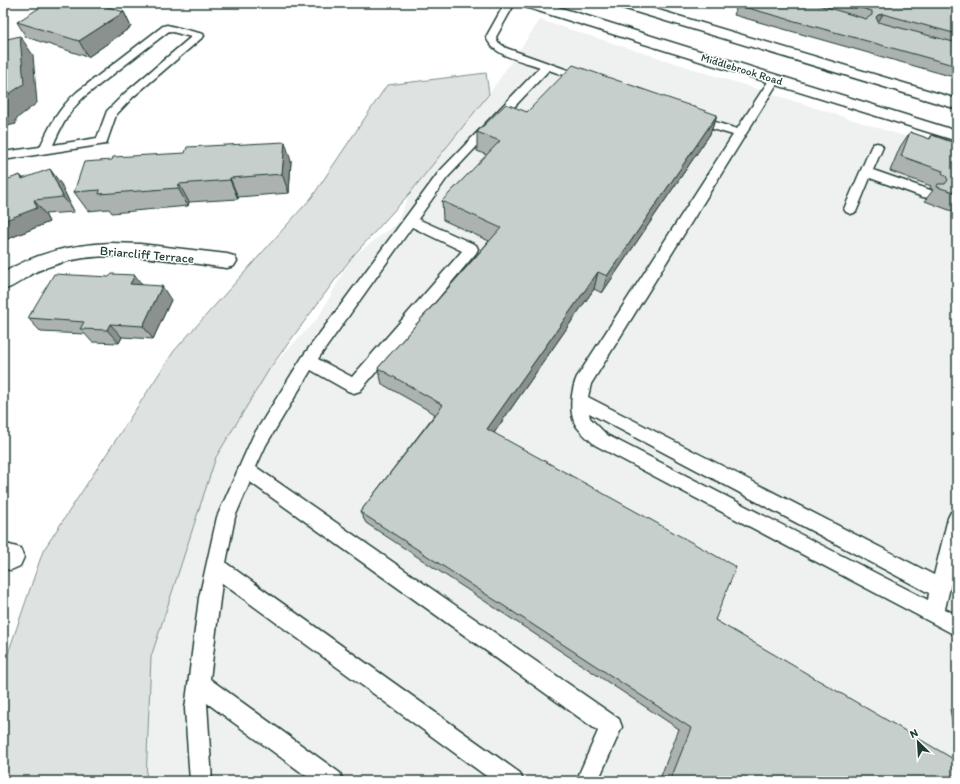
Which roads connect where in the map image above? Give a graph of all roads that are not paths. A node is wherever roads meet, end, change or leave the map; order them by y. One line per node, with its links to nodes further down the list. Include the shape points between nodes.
1 (510, 3): 4 (lane, via 491,37 494,44 502,50)
2 (527, 3): 5 (main road, Middlebrook Road)
3 (621, 3): 7 (main road)
4 (547, 66): 6 (lane); 17 (lane, via 444,175)
5 (775, 79): 9 (lane); 10 (main road, Middlebrook Road)
6 (598, 84)
7 (957, 104)
8 (680, 114): 9 (lane)
9 (741, 134): 21 (lane, via 583,382)
10 (957, 136)
11 (877, 147): 14 (lane)
12 (44, 150): 12 (lane, via 102,141 111,114 199,36 167,28 137,50 68,106); 13 (lane)
13 (3, 156)
14 (866, 172): 15 (lane); 16 (lane)
15 (928, 194)
16 (851, 209)
17 (410, 221): 20 (lane); 20 (lane, via 470,249 354,386)
18 (227, 261): 19 (main road, Briarcliff Terrace, via 102,248 74,251 43,260 14,274)
19 (3, 283)
20 (308, 361): 22 (lane, via 259,441)
21 (579, 400): 25 (lane); 26 (lane, via 582,421 601,440)
22 (247, 470): 24 (lane, via 226,517); 29 (lane, via 611,727)
23 (957, 518): 25 (lane)
24 (215, 567): 28 (lane); 32 (lane)
25 (940, 588): 26 (lane)
26 (934, 614): 27 (lane)
27 (957, 626)
28 (199, 684): 30 (lane, via 196,708); 31 (lane)
29 (592, 779)
30 (201, 781)
31 (332, 781)
32 (512, 781)

